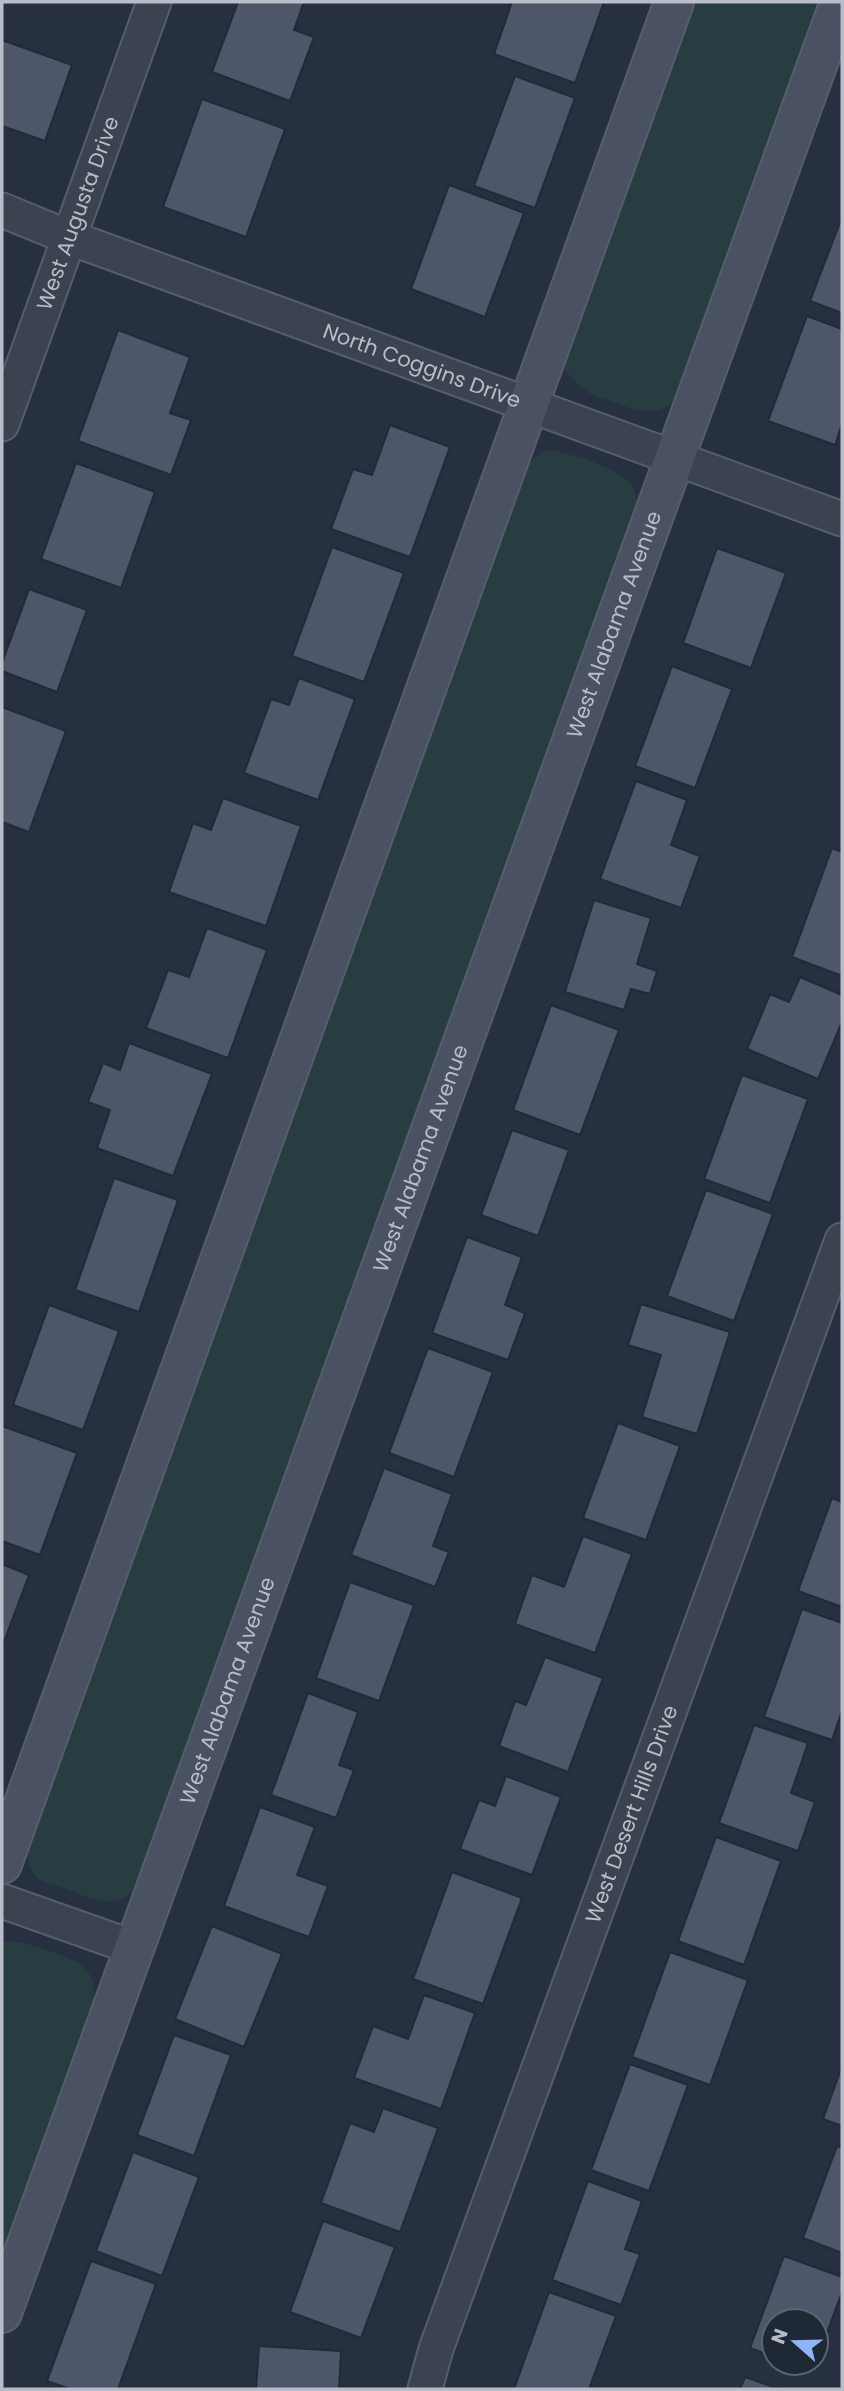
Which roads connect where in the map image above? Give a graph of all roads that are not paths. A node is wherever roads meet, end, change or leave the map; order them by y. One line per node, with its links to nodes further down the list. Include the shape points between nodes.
1 (154, 2): 5 (street, West Augusta Drive)
2 (674, 2): 6 (street)
3 (840, 2): 8 (street, West Alabama Avenue)
4 (2, 210): 5 (street, North Coggins Drive)
5 (68, 237): 6 (street, North Coggins Drive); 7 (street, West Augusta Drive)
6 (527, 406): 8 (street, North Coggins Drive); 11 (street)
7 (2, 424)
8 (674, 458): 9 (street, North Coggins Drive); 13 (street, West Alabama Avenue)
9 (842, 519)
10 (842, 1240): 15 (street, West Desert Hills Drive)
11 (2, 1864)
12 (2, 1901): 13 (street)
13 (135, 1948): 14 (street, West Alabama Avenue)
14 (2, 2313)
15 (425, 2389)

